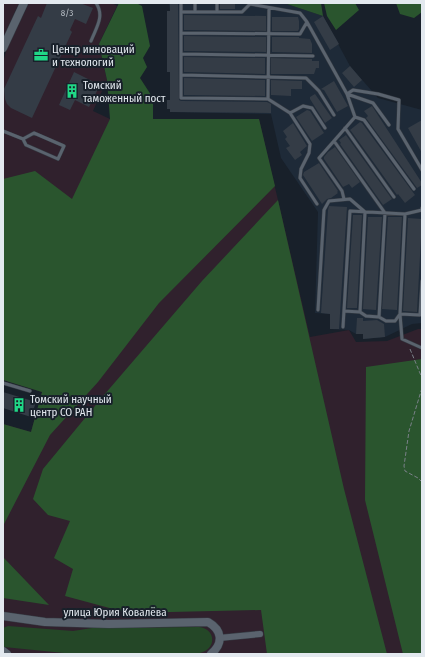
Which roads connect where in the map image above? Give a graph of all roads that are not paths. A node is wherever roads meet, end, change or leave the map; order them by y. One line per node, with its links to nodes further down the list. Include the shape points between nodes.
1 (24, 3): 15 (main road)
2 (96, 3): 14 (lane, via 101,10 100,20)
3 (181, 3): 8 (lane)
4 (195, 3): 9 (lane)
5 (217, 3): 10 (lane)
6 (250, 4): 7 (lane); 10 (lane, via 242,12)
7 (269, 8): 11 (lane, via 300,13); 13 (lane)
8 (181, 12): 9 (lane); 12 (lane)
9 (195, 12): 10 (lane)
10 (217, 12)
11 (307, 22): 13 (lane, via 300,34); 21 (lane)
12 (181, 33): 13 (lane); 16 (lane)
13 (269, 33): 17 (lane)
14 (91, 41)
15 (3, 48)
16 (181, 54): 17 (lane); 19 (lane)
17 (269, 55): 18 (lane); 20 (lane)
18 (314, 56)
19 (181, 75): 20 (lane); 22 (lane, via 181,98)
20 (269, 77): 22 (lane); 24 (lane, via 306,78 319,91)
21 (347, 94): 25 (lane); 26 (lane, via 373,103); 32 (lane, via 353,90 399,100 398,129)
22 (268, 99): 23 (lane)
23 (290, 113): 27 (lane, via 303,106 312,108); 36 (lane, via 310,144 300,178)
24 (334, 115)
25 (355, 116): 28 (lane); 33 (lane, via 364,120)
26 (389, 125)
27 (325, 128)
28 (345, 128): 31 (lane); 34 (lane)
29 (3, 131): 30 (lane)
30 (23, 139): 30 (lane, via 34,133 64,146 58,159 26,145)
31 (334, 140): 35 (lane, via 319,158 342,191); 39 (lane)
32 (422, 170)
33 (414, 189)
34 (394, 197)
35 (344, 199): 38 (lane, via 350,199); 42 (lane, via 329,201 324,210)
36 (317, 204)
37 (422, 209): 40 (lane)
38 (365, 212): 39 (lane); 43 (lane, via 350,211); 44 (lane)
39 (384, 213): 40 (lane); 47 (lane)
40 (405, 214): 45 (lane)
41 (422, 281): 46 (lane)
42 (318, 310)
43 (344, 310): 44 (lane); 48 (lane)
44 (360, 312): 47 (lane, via 366,316)
45 (400, 314): 46 (lane); 47 (lane, via 395,321 386,321); 49 (lane, via 402,339)
46 (421, 315)
47 (379, 317)
48 (343, 326)
49 (422, 348)
50 (3, 383): 51 (lane)
51 (30, 391)
52 (3, 616): 53 (main road, улица Юрия Ковалёва)
53 (14, 619): 54 (main road); 56 (main road, улица Юрия Ковалёва, via 109,624 208,622 218,630)
54 (3, 622)
55 (260, 634): 56 (street)
56 (219, 638): 59 (main road, via 216,650)
57 (3, 651): 58 (main road)
58 (7, 654)
59 (211, 654)

